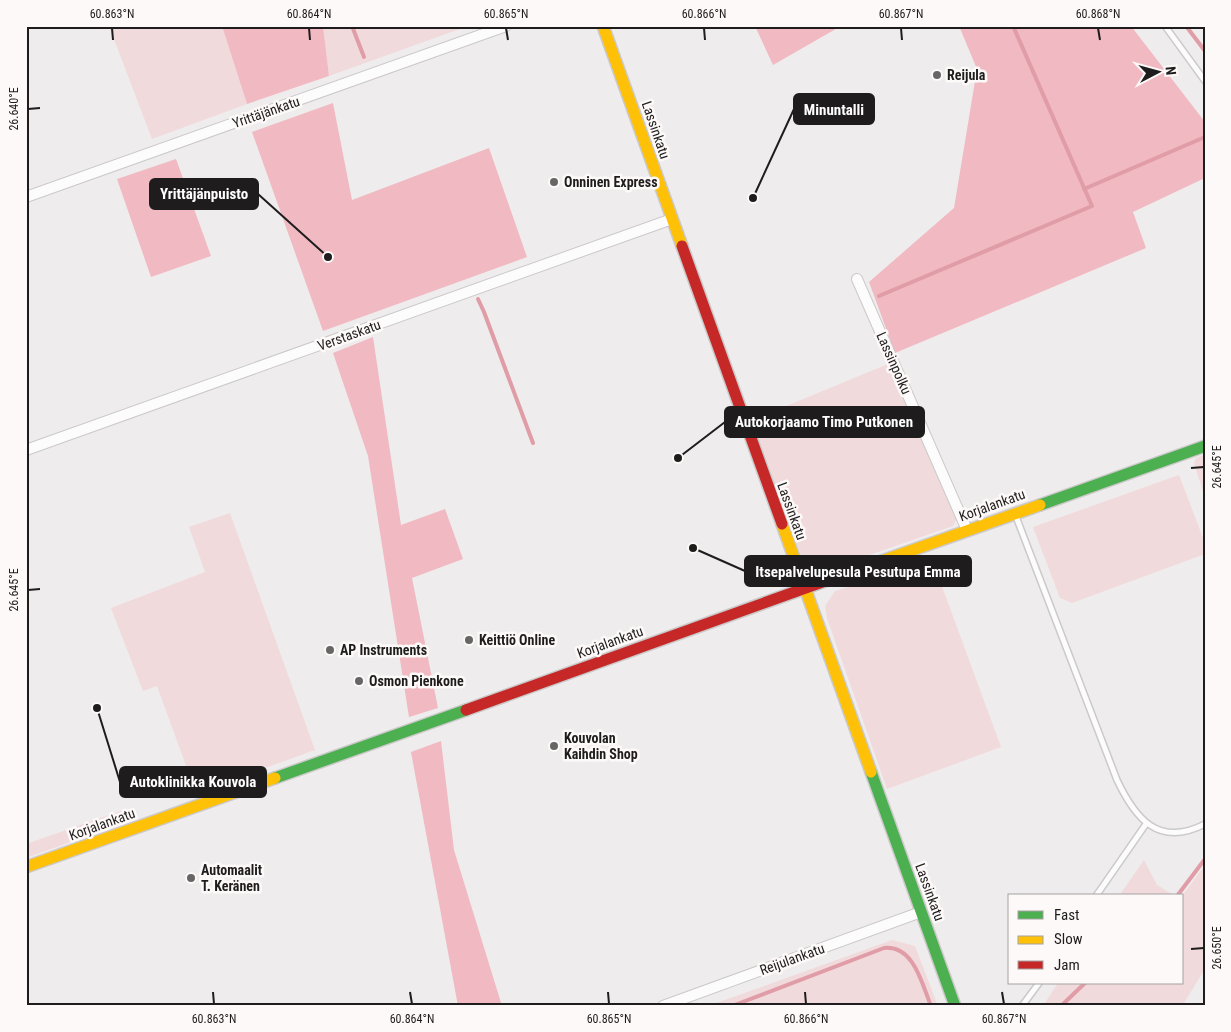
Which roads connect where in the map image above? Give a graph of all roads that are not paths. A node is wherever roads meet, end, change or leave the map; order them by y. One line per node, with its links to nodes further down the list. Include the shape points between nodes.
1 (506, 26): 5 (street, Yrittäjänkatu)
2 (603, 26): 6 (street, Lassinkatu)
3 (1165, 26): 4 (lane)
4 (1205, 81)
5 (26, 197)
6 (672, 219): 9 (street, Verstaskatu); 12 (street, Lassinkatu)
7 (857, 279): 11 (street, Lassinpolku)
8 (1205, 446): 10 (street, Korjalankatu)
9 (26, 450)
10 (1015, 513): 11 (street, Korjalankatu); 13 (lane, via 1117,780 1132,809)
11 (967, 530): 12 (street, Korjalankatu)
12 (805, 588): 15 (street, Korjalankatu); 17 (street, Lassinkatu)
13 (1146, 824): 14 (lane, via 1164,831 1180,832); 16 (lane)
14 (1205, 824)
15 (26, 867)
16 (1097, 894)
17 (921, 912): 19 (street, Reijulankatu); 20 (street, Lassinkatu)
18 (1038, 984): 21 (lane)
19 (663, 1006)
20 (955, 1006)
21 (1022, 1006)

